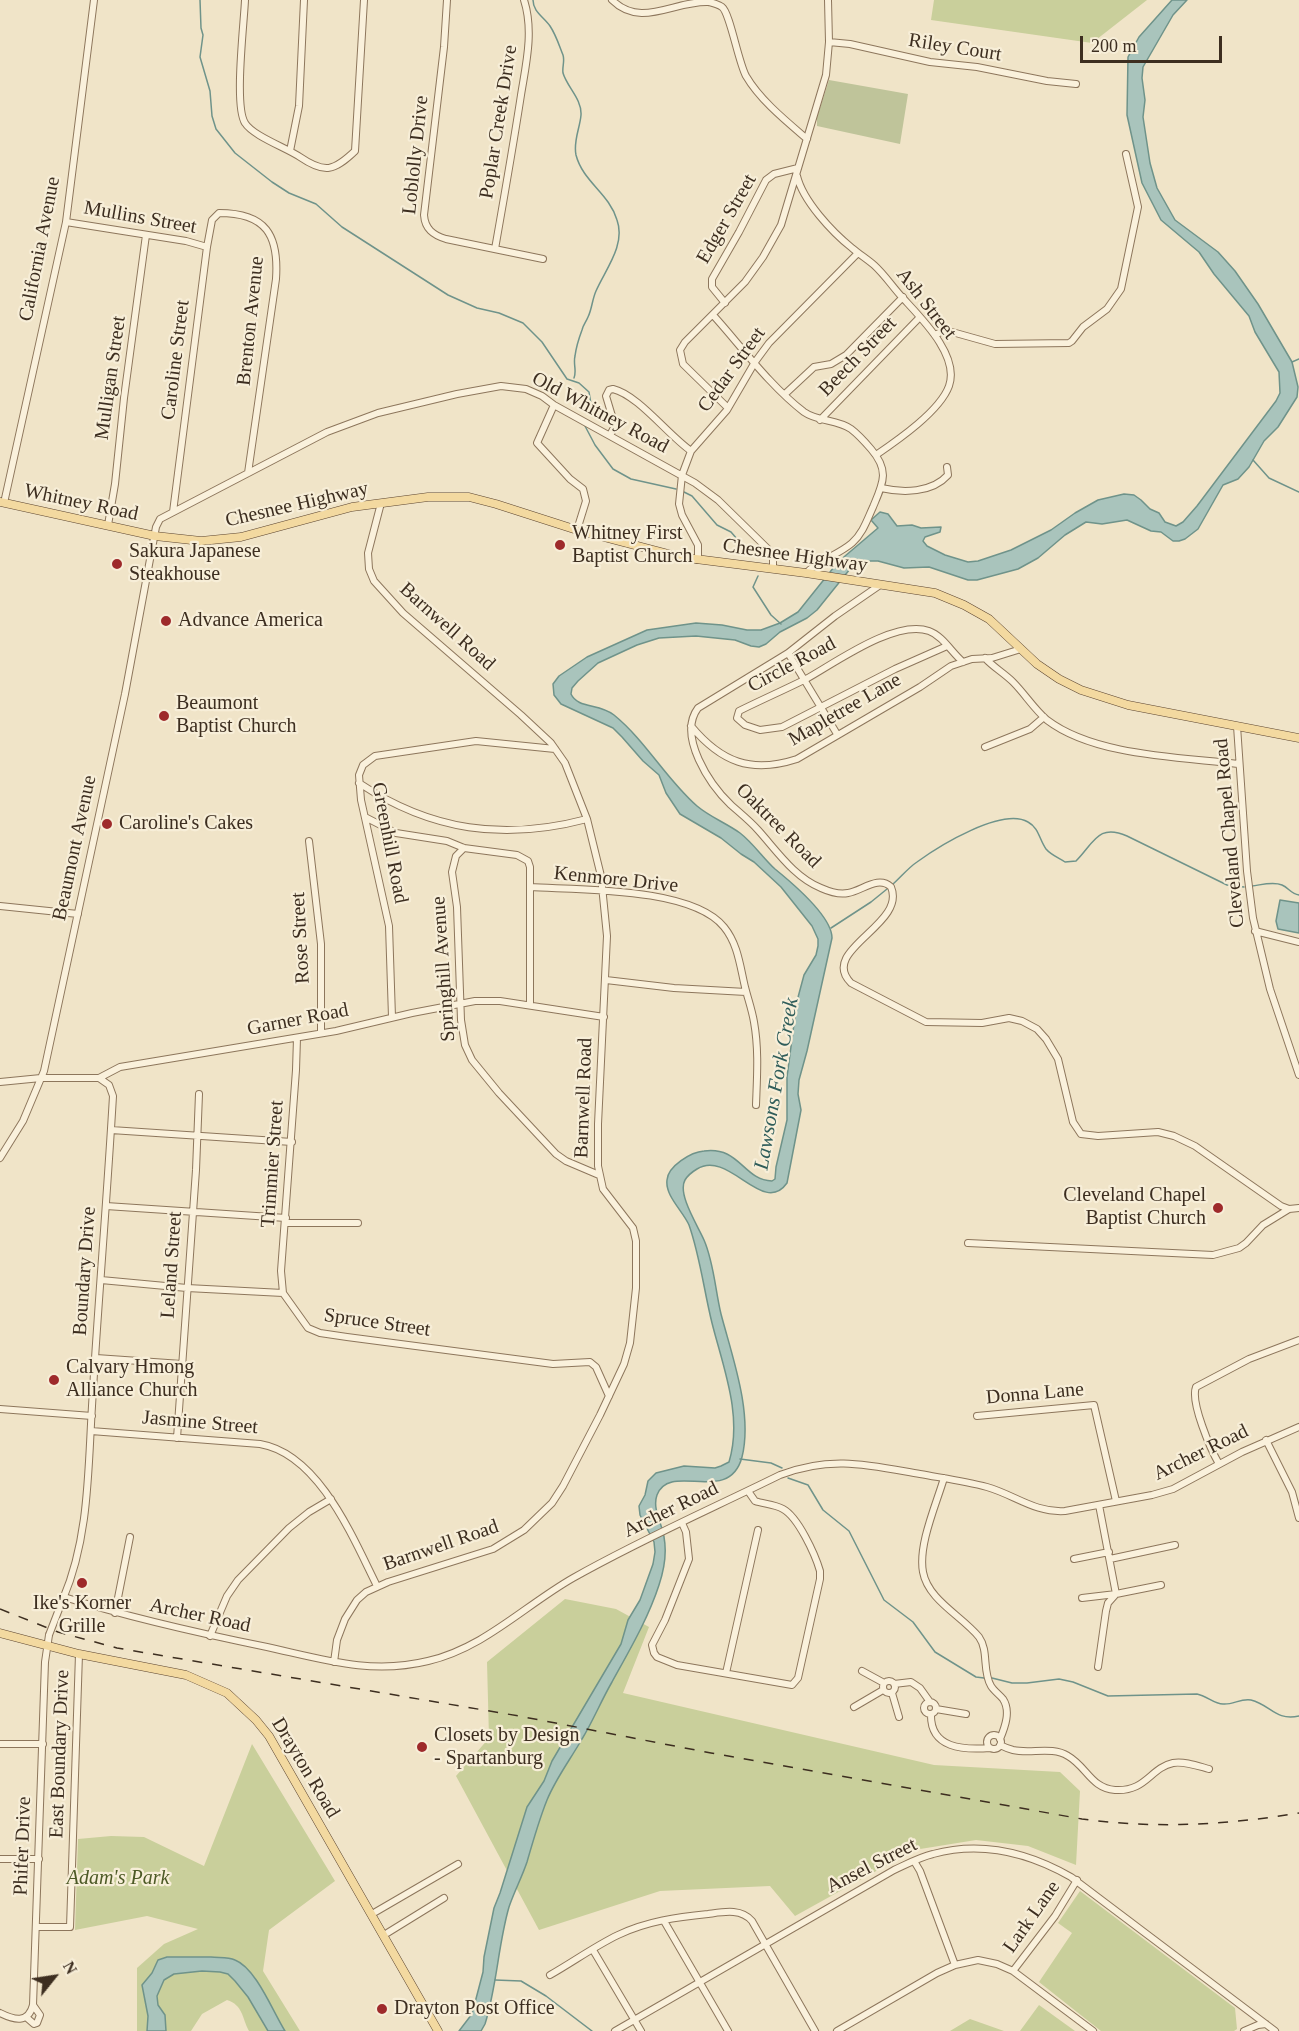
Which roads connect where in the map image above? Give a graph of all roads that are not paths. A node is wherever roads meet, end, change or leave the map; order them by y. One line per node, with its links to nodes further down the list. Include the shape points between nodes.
1 (94, 0): 16 (street, California Avenue)
2 (245, 0): 12 (street, via 240,106 246,124 274,145)
3 (304, 0): 12 (street, via 299,106)
4 (364, 0): 12 (street, via 355,151 339,166 327,169)
5 (447, 0): 19 (street, Loblolly Drive, via 424,221 429,231 440,237)
6 (524, 0): 19 (street, Poplar Creek Drive, via 529,43)
7 (612, 0): 11 (street, via 626,10 640,13 696,0 721,6 750,82)
8 (828, 0): 9 (street)
9 (829, 42): 10 (street, Riley Court); 11 (street, via 826,75)
10 (1076, 84)
11 (807, 139): 14 (street)
12 (290, 151)
13 (1126, 154): 26 (street, via 1138,207 1121,289 1107,309 1069,343 995,344 945,330)
14 (797, 171): 20 (street, Ash Street, via 802,191); 23 (street, via 774,239 754,270); 23 (street, Edger Street, via 771,176 759,191 712,279 712,287)
15 (216, 214): 18 (street, Caroline Street); 36 (street, Brenton Avenue, via 235,214 258,221 270,233 276,251 276,279)
16 (66, 222): 17 (street, Mullins Street); 39 (street, California Avenue)
17 (146, 235): 18 (street, Mullins Street); 42 (street, Mulligan Street)
18 (207, 247): 41 (street, Caroline Street)
19 (495, 249): 21 (street, Loblolly Drive)
20 (858, 253): 22 (street, Ash Street); 27 (street, Cedar Street)
21 (543, 259)
22 (903, 297): 25 (street, Ash Street); 28 (street, via 846,355 831,364 814,367)
23 (724, 303): 24 (street)
24 (712, 315): 27 (street); 30 (street, via 680,350 683,364)
25 (920, 317): 26 (street, Ash Street); 31 (street, Beech Street)
26 (935, 335): 34 (street, Ash Street, via 950,366 948,388 914,427)
27 (755, 362): 28 (street); 30 (street, Cedar Street)
28 (785, 394): 31 (street)
29 (554, 405): 32 (street, Old Whitney Road); 36 (street, Old Whitney Road, via 535,392 518,387 457,394 352,421); 43 (street, via 537,443 582,487 586,501)
30 (728, 408): 33 (street, Cedar Street)
31 (820, 420): 34 (street, via 852,430)
32 (610, 435): 33 (street, via 615,426 606,396 613,388 632,397); 37 (street, Old Whitney Road)
33 (691, 451): 37 (street, Cedar Street)
34 (876, 455): 38 (street, via 884,472)
35 (947, 467): 38 (street, via 948,475 942,482 921,489 899,492)
36 (248, 473): 41 (street, Old Whitney Road)
37 (682, 475): 45 (street, Cedar Street, via 680,510 697,541); 46 (street, Old Whitney Road, via 718,500 767,548 773,556)
38 (881, 488): 47 (street, via 856,538)
39 (2, 502): 42 (main road, Whitney Road)
40 (381, 503): 43 (main road, Chesnee Highway, via 469,497); 44 (main road, Chesnee Highway, via 340,509 241,537 201,541); 62 (street, Barnwell Road, via 368,553 370,573 377,585 403,613)
41 (173, 512): 44 (street, Old Whitney Road, via 160,519)
42 (108, 525): 44 (main road, Whitney Road)
43 (577, 530): 45 (main road, Chesnee Highway)
44 (155, 536): 72 (street, Beaumont Avenue)
45 (698, 560): 46 (main road, Chesnee Highway)
46 (773, 569): 47 (main road, Chesnee Highway)
47 (806, 573): 48 (main road, Chesnee Highway)
48 (876, 584): 50 (main road, Chesnee Highway, via 923,590 951,599 989,619); 51 (street)
49 (947, 646): 53 (street, Circle Road); 54 (street, Circle Road, via 924,630 889,634); 55 (street, Circle Road)
50 (1021, 649): 52 (street, Mapletree Lane); 58 (main road, Chesnee Highway, via 1059,679 1099,697)
51 (788, 653): 54 (street); 57 (street, via 702,705)
52 (985, 658): 53 (street, Mapletree Lane); 56 (street)
53 (963, 662): 59 (street, Mapletree Lane)
54 (804, 680): 55 (street); 55 (street, Circle Road, via 739,711 737,720 752,728 775,729)
55 (821, 708): 59 (street)
56 (1044, 717): 61 (street, via 1030,729); 63 (street, via 1104,747)
57 (691, 726): 59 (street, Mapletree Lane, via 721,755 753,765 797,759); 96 (street, Oaktree Road, via 695,751 717,789 800,874 818,887 842,894 877,883 891,887 893,898 884,918 844,961 844,972 851,983 926,1022 982,1023 1009,1018 1030,1025 1041,1032 1058,1059 1073,1122 1082,1134 1158,1132 1174,1136)
58 (1237, 726): 60 (main road, Chesnee Highway); 63 (street, Cleveland Chapel Road)
59 (837, 734)
60 (1299, 738)
61 (985, 747)
62 (555, 748): 64 (street, Greenhill Road, via 476,741 386,754 366,760 359,772); 66 (street, Barnwell Road)
63 (1238, 764): 73 (street, Cleveland Chapel Road)
64 (360, 783): 65 (street, Greenhill Road); 66 (street, via 408,810 471,828 536,830)
65 (365, 817): 68 (street, via 396,833 447,841); 79 (street, Greenhill Road, via 389,926)
66 (587, 819): 70 (street, Barnwell Road)
67 (309, 841): 81 (street, Rose Street, via 321,944)
68 (464, 848): 69 (street, via 525,858 530,867); 77 (street, Springhill Avenue, via 456,856 452,872)
69 (530, 888): 70 (street, Kenmore Drive); 78 (street)
70 (603, 892): 75 (street, Barnwell Road); 76 (street, Kenmore Drive, via 675,900 709,913 732,940)
71 (0, 906): 72 (street)
72 (78, 914): 84 (street, Beaumont Avenue)
73 (1255, 931): 74 (street); 83 (street, Cleveland Chapel Road)
74 (1299, 942)
75 (606, 980): 76 (street); 80 (street, Barnwell Road)
76 (746, 992): 88 (street, Kenmore Drive, via 757,1041)
77 (461, 1003): 78 (street, Garner Road, via 500,1001); 79 (street, Garner Road); 93 (street, Springhill Avenue, via 462,1037 477,1066 556,1154)
78 (530, 1005): 80 (street, Garner Road)
79 (392, 1017): 81 (street, Garner Road)
80 (604, 1017): 93 (street, Barnwell Road)
81 (321, 1034): 82 (street, Garner Road)
82 (297, 1038): 85 (street, Garner Road, via 120,1067); 91 (street, Trimmier Street)
83 (1299, 1075)
84 (41, 1078): 85 (street, Garner Road); 86 (street, Garner Road); 92 (street, Beaumont Avenue, via 23,1121)
85 (99, 1078): 89 (street, Boundary Drive, via 112,1093)
86 (0, 1082)
87 (199, 1094): 90 (street, Leland Street)
88 (756, 1105)
89 (111, 1130): 90 (street); 94 (street, Boundary Drive)
90 (198, 1136): 91 (street); 97 (street, Leland Street)
91 (292, 1142): 98 (street, Trimmier Street)
92 (0, 1158)
93 (599, 1175): 107 (street, Barnwell Road, via 607,1196 631,1223 636,1241 630,1343)
94 (106, 1206): 97 (street); 101 (street, Boundary Drive)
95 (1299, 1208): 96 (street)
96 (1290, 1209): 100 (street, via 1263,1225 1242,1246 1213,1255)
97 (193, 1211): 98 (street); 102 (street, Leland Street)
98 (286, 1221): 99 (street); 103 (street, Trimmier Street)
99 (358, 1223)
100 (968, 1243)
101 (101, 1280): 102 (street); 105 (street, Boundary Drive)
102 (187, 1288): 103 (street); 106 (street, Leland Street)
103 (283, 1293): 107 (street, Spruce Street, via 305,1325 315,1332 543,1362 590,1362)
104 (1299, 1340): 115 (street, via 1249,1359 1196,1387 1194,1395 1203,1428)
105 (96, 1358): 106 (street); 109 (street, Boundary Drive)
106 (182, 1364): 113 (street, Leland Street)
107 (609, 1396): 129 (street, Barnwell Road, via 560,1492 529,1527 482,1553)
108 (0, 1409): 109 (street)
109 (92, 1416): 112 (street, Boundary Drive)
110 (976, 1416): 119 (street, Donna Lane, via 1091,1404 1095,1407)
111 (1299, 1426): 114 (street, Archer Road)
112 (91, 1431): 113 (street, Jasmine Street); 131 (street, Boundary Drive, via 84,1524)
113 (177, 1438): 118 (street, Jasmine Street, via 260,1444 278,1449 293,1459)
114 (1266, 1440): 115 (street, Archer Road); 121 (street, via 1292,1492)
115 (1219, 1464): 119 (street, Archer Road, via 1173,1489)
116 (944, 1478): 117 (street, Archer Road, via 835,1462 792,1471); 120 (street, Archer Road, via 988,1487 1045,1511); 150 (street, via 927,1532 921,1560 923,1574 942,1603 980,1639 990,1685 1006,1705 1006,1724)
117 (748, 1491): 122 (street, Archer Road); 141 (street, via 754,1501 778,1507 793,1518 817,1563 820,1579 796,1682 787,1685)
118 (331, 1499): 129 (street, Jasmine Street); 135 (street, via 289,1528 238,1580)
119 (1116, 1501): 120 (street, Archer Road)
120 (1099, 1505): 126 (street)
121 (1299, 1518)
122 (682, 1523): 138 (street, Archer Road, via 570,1580 494,1632 453,1653 399,1665 355,1666); 141 (street, via 689,1559 653,1641 653,1650 657,1657 670,1663)
123 (758, 1530): 141 (street)
124 (130, 1537): 133 (street)
125 (1175, 1545): 126 (street)
126 (1110, 1555): 127 (street); 130 (street)
127 (1074, 1559)
128 (1161, 1585): 130 (street)
129 (377, 1586): 138 (street, Barnwell Road, via 361,1596 345,1619)
130 (1116, 1594): 132 (street); 139 (street, via 1106,1611)
131 (64, 1597): 133 (street, Archer Road); 136 (street, Boundary Drive, bridge)
132 (1082, 1598)
133 (115, 1613): 135 (street, Archer Road)
134 (0, 1633): 136 (main road, Drayton Road)
135 (210, 1636): 138 (street, Archer Road)
136 (47, 1646): 137 (main road, Drayton Road); 152 (street, Phifer Drive)
137 (79, 1654): 161 (main road, Drayton Road, via 186,1675 220,1689 240,1704 269,1736); 163 (street, East Boundary Drive, via 70,1927)
138 (334, 1662)
139 (1098, 1667)
140 (862, 1671): 143 (street)
141 (726, 1673)
142 (894, 1684): 143 (street, via 891,1681); 144 (street); 145 (street, via 911,1682)
143 (884, 1687): 144 (street); 146 (street)
144 (892, 1693): 149 (street)
145 (930, 1702): 147 (street, via 936,1705); 147 (street, via 925,1711)
146 (854, 1707)
147 (934, 1712): 148 (street); 153 (street, via 931,1723 944,1742 955,1748)
148 (966, 1714)
149 (899, 1717)
150 (1000, 1742): 153 (street, via 997,1749); 153 (street, via 991,1736); 154 (street, via 1014,1750 1066,1754 1092,1781 1116,1790 1138,1786 1174,1762)
151 (0, 1744): 152 (street)
152 (43, 1744): 156 (street, Phifer Drive)
153 (990, 1748)
154 (1209, 1769)
155 (0, 1859): 156 (street)
156 (39, 1859): 163 (street, Phifer Drive)
157 (914, 1861): 159 (street, Ansel Street, via 951,1850 994,1850 1038,1860); 165 (street, Ansel Street); 167 (street)
158 (458, 1864): 161 (street)
159 (1077, 1880): 168 (street, Lark Lane); 175 (street, Ansel Street)
160 (444, 1898): 164 (street)
161 (372, 1914): 164 (main road, Drayton Road)
162 (664, 1921): 165 (street, via 742,1913 752,1921); 166 (street, via 624,1932); 170 (street)
163 (37, 1927): 171 (street, Phifer Drive)
164 (384, 1935): 176 (main road, Drayton Road)
165 (765, 1944): 170 (street, Ansel Street); 180 (street)
166 (593, 1950): 169 (street); 174 (street)
167 (955, 1965): 168 (street, via 978,1960); 181 (street)
168 (1013, 1971): 182 (street)
169 (550, 1975)
170 (699, 1983): 174 (street, Ansel Street); 179 (street)
171 (33, 2005): 173 (street, Phifer Drive); 173 (street, via 40,2015 37,2023)
172 (0, 2013): 173 (street, via 17,2020)
173 (26, 2017)
174 (635, 2020): 177 (street, Ansel Street); 178 (street)
175 (1266, 2024): 183 (street); 184 (street, Ansel Street)
176 (437, 2029)
177 (615, 2031)
178 (641, 2031)
179 (728, 2031)
180 (815, 2031)
181 (837, 2031)
182 (1093, 2031)
183 (1244, 2031)
184 (1275, 2031)

